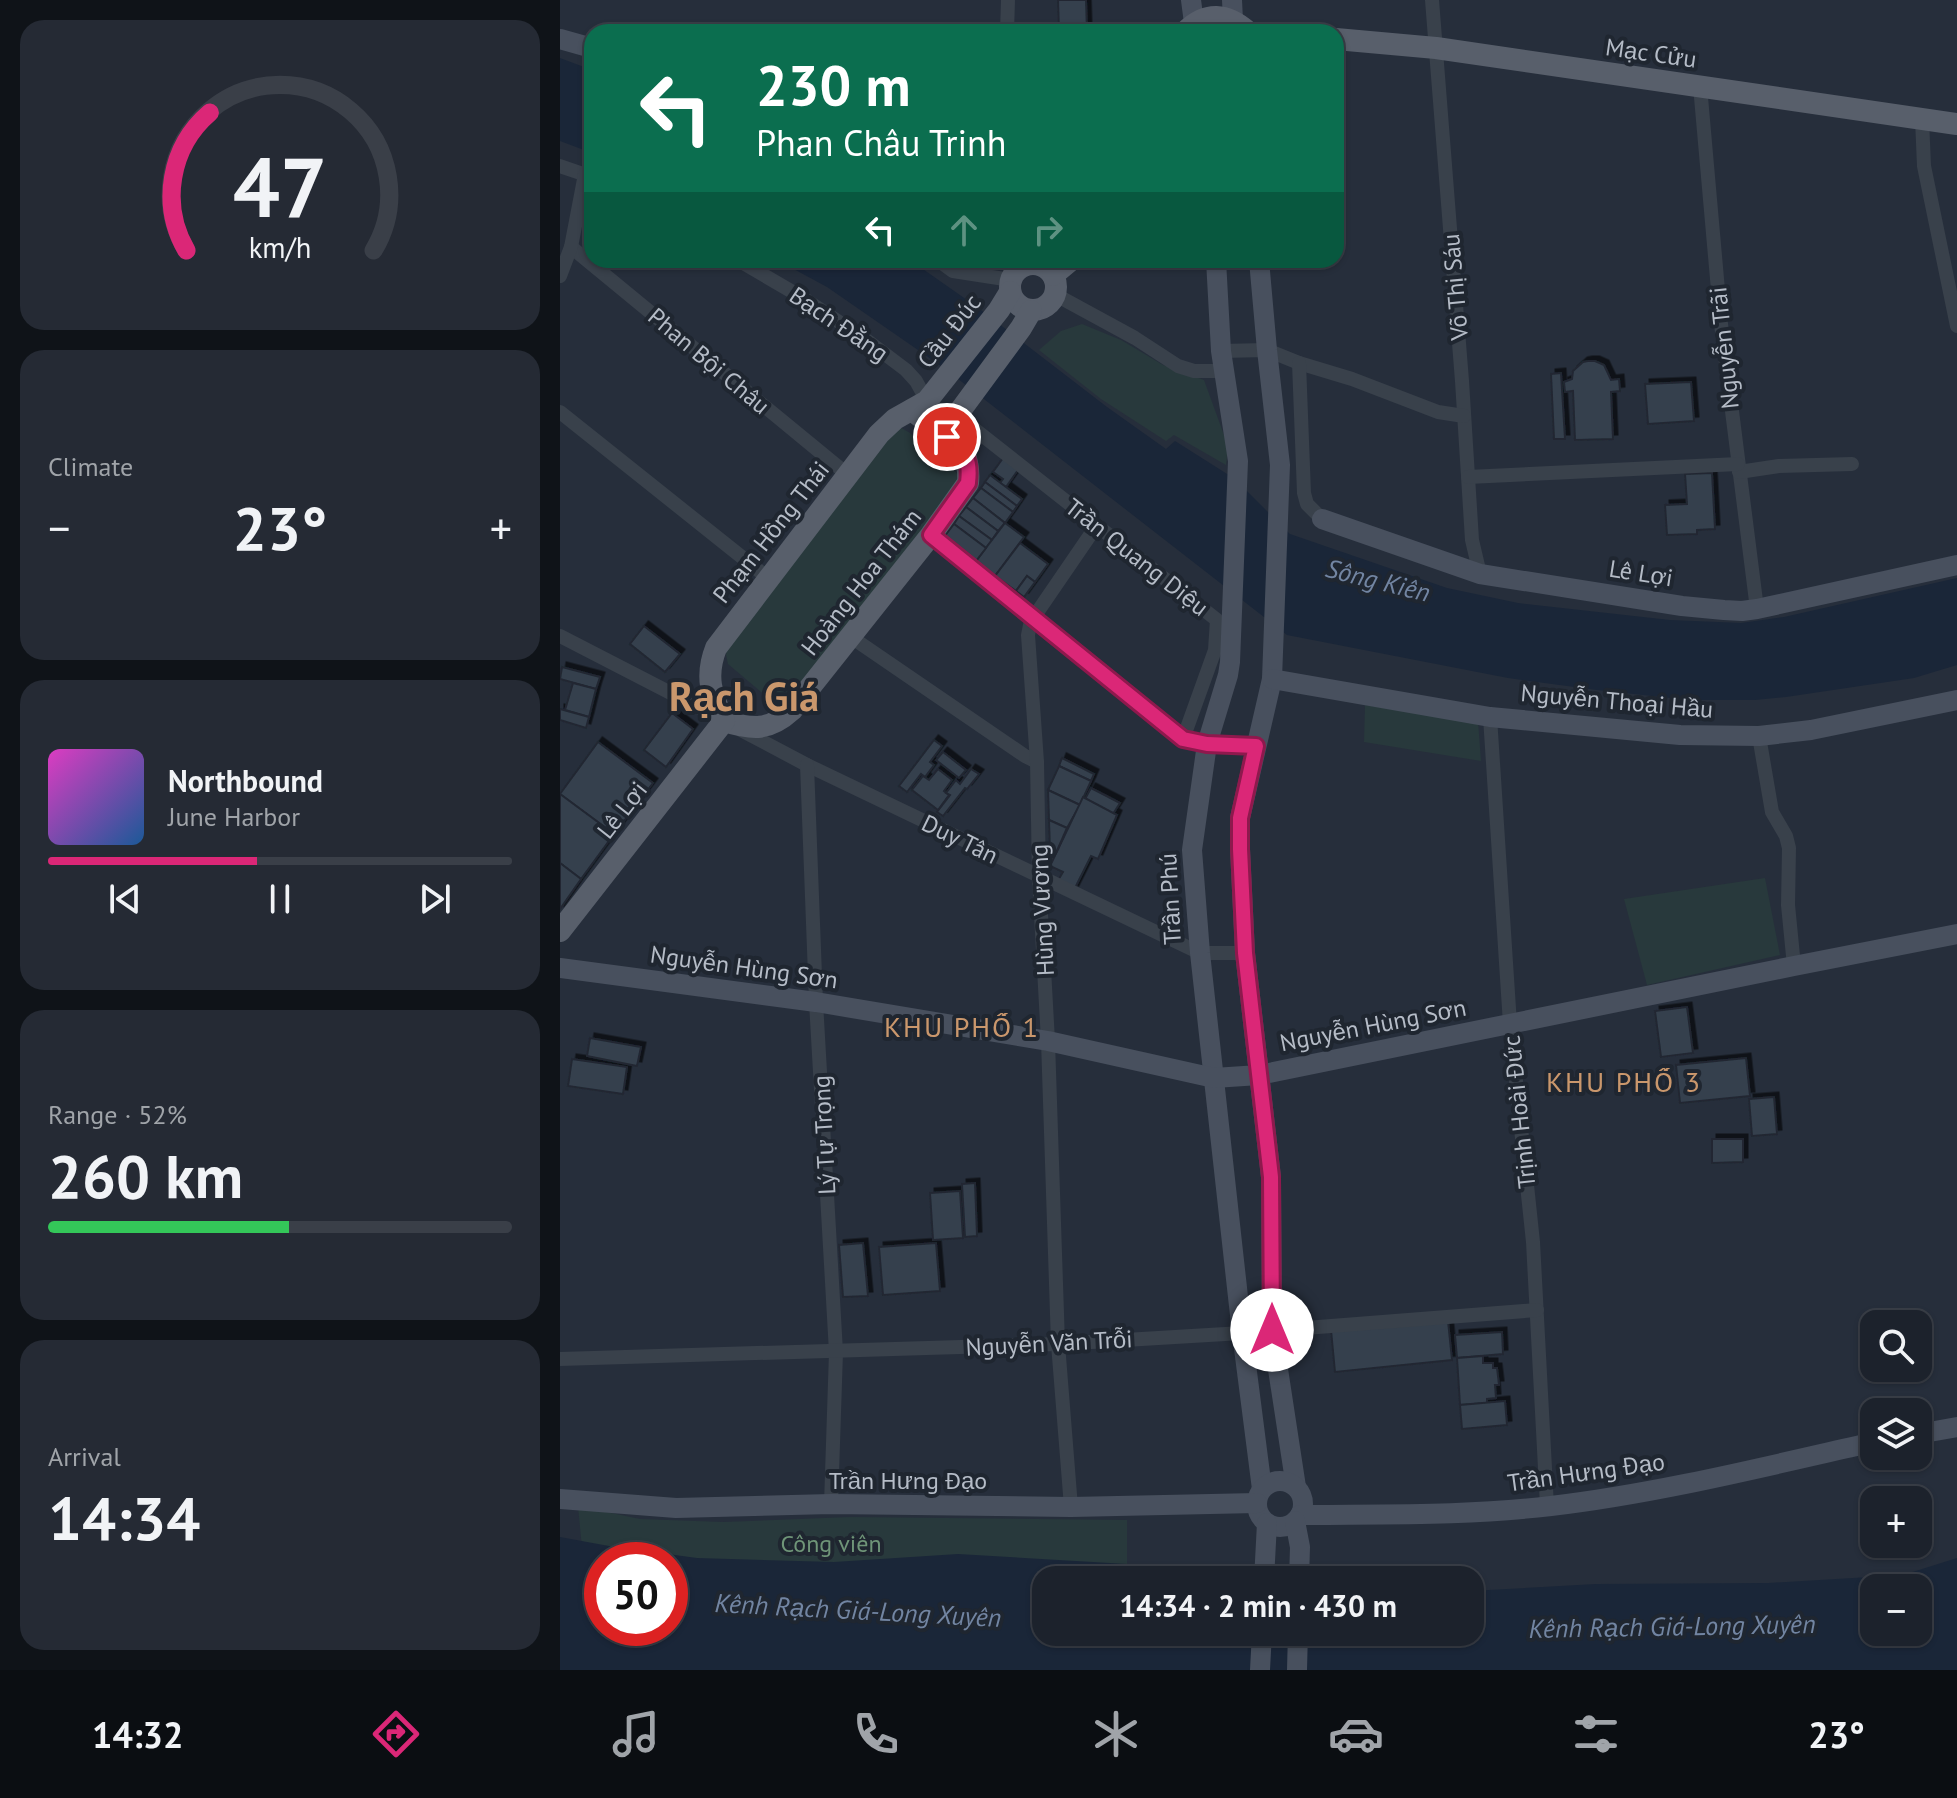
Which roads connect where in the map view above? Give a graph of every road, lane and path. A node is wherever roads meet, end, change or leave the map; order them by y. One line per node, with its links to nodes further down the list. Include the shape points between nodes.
1 (1008, 0): 5 (street)
2 (1191, 0): 6 (street)
3 (1432, 0): 11 (street, Võ Thị Sáu)
4 (1240, 21): 7 (main road, via 1213,16)
5 (1007, 24)
6 (1189, 24)
7 (1197, 24)
8 (560, 39): 10 (street)
9 (1344, 40): 11 (main road, Mạc Cửu)
10 (584, 46)
11 (1436, 48): 12 (main road, Mạc Cửu); 39 (street, Võ Thị Sáu)
12 (1700, 86): 13 (main road, Mạc Cửu); 42 (street, Nguyễn Trãi)
13 (1922, 119): 14 (main road, Mạc Cửu); 32 (street, via 1924,166)
14 (1957, 124)
15 (560, 166): 16 (street)
16 (584, 173)
17 (584, 195): 18 (street)
18 (571, 247): 19 (street, Phan Bội Châu); 28 (street)
19 (584, 258)
20 (597, 268): 43 (street, Phan Bội Châu)
21 (751, 268): 36 (street, Bạch Đằng, via 827,313 906,370 916,381)
22 (949, 268): 29 (street)
23 (1032, 268): 29 (main road)
24 (1045, 268): 30 (main road)
25 (1066, 268): 30 (main road)
26 (1217, 268): 34 (street, Trần Phú)
27 (1260, 268): 33 (street)
28 (560, 276)
29 (1014, 281): 31 (main road, via 1015,302 1025,309); 36 (main road, Cầu Đúc)
30 (1054, 285): 31 (main road, via 1049,305); 34 (street, via 1178,366 1194,371)
31 (1026, 319): 38 (main road)
32 (1957, 326)
33 (1267, 350): 34 (street); 35 (street); 55 (street, via 1280,465)
34 (1223, 361): 61 (street, Trần Phú, via 1238,461 1230,662)
35 (1299, 363): 39 (street, via 1438,412); 45 (street, via 1304,493)
36 (920, 406): 40 (main road); 43 (main road, Phạm Hồng Thái, via 887,425)
37 (560, 412): 50 (street)
38 (959, 414): 40 (main road, Hoàng Hoa Thám); 46 (street, Trần Quang Diệu)
39 (1464, 416): 44 (street, Võ Thị Sáu)
40 (964, 451): 47 (main road, Hoàng Hoa Thám, via 968,483)
41 (1852, 464): 42 (street)
42 (1738, 468): 44 (street); 51 (street, Nguyễn Trãi)
43 (848, 475): 50 (main road, Phạm Hồng Thái)
44 (1468, 477): 49 (street, Võ Thị Sáu)
45 (1322, 519): 49 (street, Lê Lợi)
46 (1097, 525): 52 (street, Hùng Vương); 60 (street, Trần Quang Diệu, via 1217,620 1215,650)
47 (931, 535): 52 (street); 54 (main road, Hoàng Hoa Thám)
48 (1957, 565): 51 (street, Lê Lợi)
49 (1480, 574): 51 (street, Lê Lợi, via 1682,606)
50 (768, 578): 58 (main road, Phạm Hồng Thái, via 716,648 710,665)
51 (1757, 609)
52 (1034, 617): 60 (street); 63 (street, Hùng Vương, via 1028,635)
53 (560, 636): 58 (street, Duy Tân)
54 (851, 637): 58 (main road, Hoàng Hoa Thám, via 781,720 758,728); 63 (street)
55 (1272, 679): 57 (street, Nguyễn Thoại Hầu); 62 (street)
56 (1957, 700): 59 (street, Nguyễn Thoại Hầu)
57 (1490, 717): 59 (street, Nguyễn Thoại Hầu, via 1680,735); 73 (street, Trịnh Hoài Đức)
58 (724, 721): 64 (street, Duy Tân); 66 (main road, Lê Lợi)
59 (1759, 736): 70 (street, via 1772,812 1789,848)
60 (1183, 739): 61 (street)
61 (1207, 744): 62 (street); 68 (street, Trần Phú, via 1192,850)
62 (1256, 746): 69 (street, via 1240,818)
63 (1037, 762): 65 (street, Hùng Vương)
64 (807, 765): 65 (street, Duy Tân); 72 (street, Lý Tự Trọng)
65 (1039, 878): 68 (street, Duy Tân); 74 (street, Hùng Vương)
66 (560, 931)
67 (1957, 934): 70 (street, Nguyễn Hùng Sơn)
68 (1200, 953): 69 (street, Duy Tân); 76 (street, Trần Phú)
69 (1245, 953): 75 (street)
70 (1794, 966): 73 (street, Nguyễn Hùng Sơn)
71 (560, 968): 72 (street, Nguyễn Hùng Sơn)
72 (816, 1002): 74 (street, Nguyễn Hùng Sơn); 81 (street, Lý Tự Trọng)
73 (1510, 1024): 75 (street, Nguyễn Hùng Sơn); 77 (street, Trịnh Hoài Đức)
74 (1048, 1041): 76 (street, Nguyễn Hùng Sơn); 80 (street, Hùng Vương)
75 (1259, 1075): 76 (street, Nguyễn Hùng Sơn); 78 (street, via 1271,1177)
76 (1214, 1078): 79 (street, Trần Phú)
77 (1537, 1310): 78 (street, Nguyễn Văn Trỗi); 90 (street, Trịnh Hoài Đức)
78 (1272, 1330): 79 (street, Nguyễn Văn Trỗi); 86 (street)
79 (1242, 1333): 80 (street, Nguyễn Văn Trỗi); 87 (street, Trần Phú)
80 (1058, 1344): 81 (street, Nguyễn Văn Trỗi); 91 (street, Hùng Vương)
81 (836, 1352): 82 (street, Nguyễn Văn Trỗi); 89 (street, Lý Tự Trọng)
82 (560, 1359)
83 (1957, 1427): 84 (street)
84 (1932, 1431)
85 (1860, 1445): 90 (street, Trần Hưng Đạo, via 1607,1499)
86 (1296, 1487): 87 (street, via 1275,1481); 92 (street, via 1303,1500)
87 (1259, 1496): 91 (street, Trần Hưng Đạo); 93 (street)
88 (560, 1499): 89 (street, Trần Hưng Đạo, via 676,1508)
89 (831, 1504): 91 (street, Trần Hưng Đạo)
90 (1547, 1506): 92 (street, Trần Hưng Đạo)
91 (1071, 1507)
92 (1298, 1518): 93 (street); 95 (street)
93 (1266, 1532): 94 (street)
94 (1265, 1566)
95 (1299, 1566)
96 (1261, 1646): 98 (street)
97 (1298, 1646): 99 (street)
98 (1260, 1670)
99 (1297, 1670)

